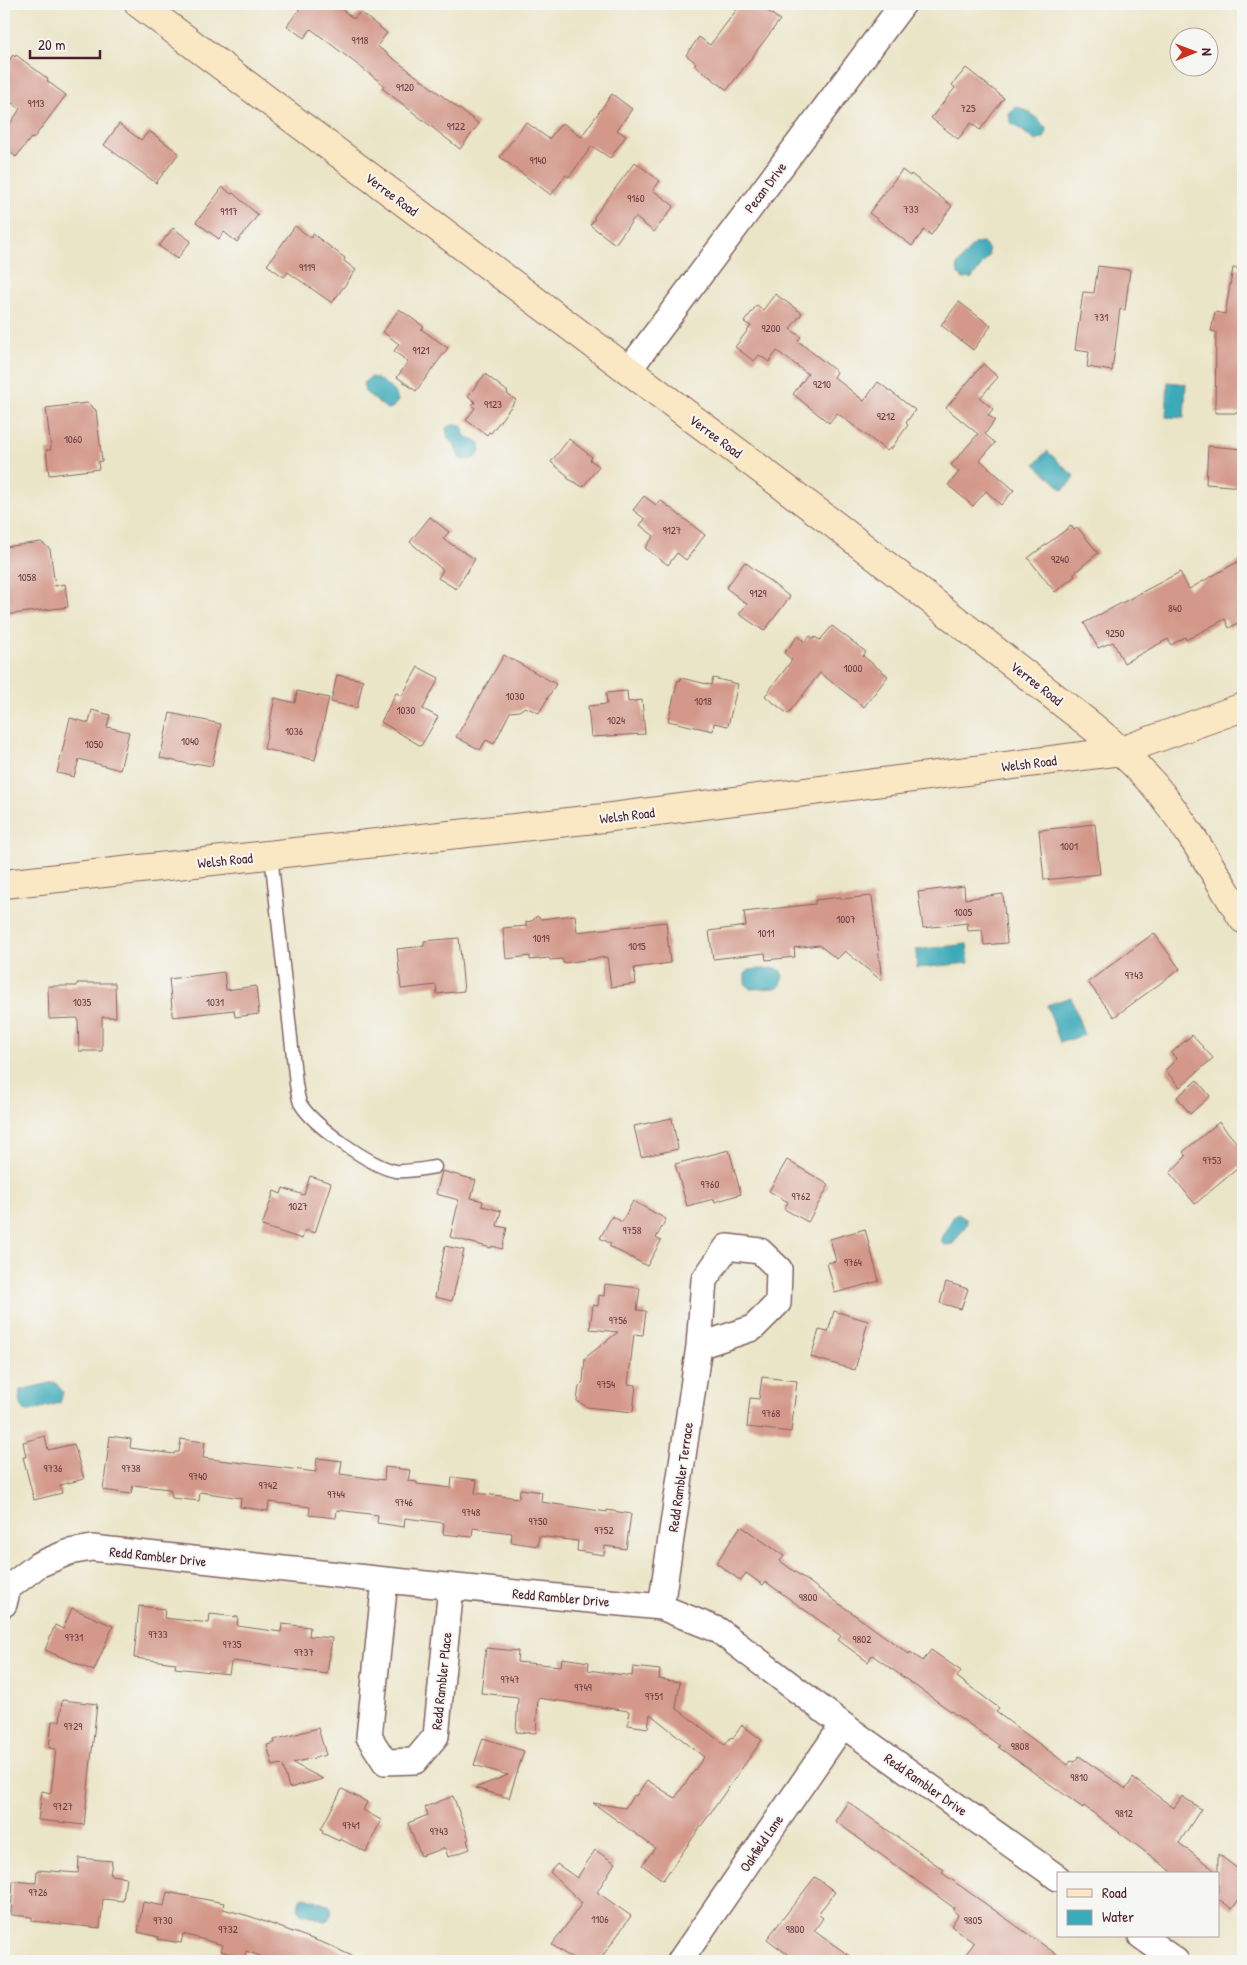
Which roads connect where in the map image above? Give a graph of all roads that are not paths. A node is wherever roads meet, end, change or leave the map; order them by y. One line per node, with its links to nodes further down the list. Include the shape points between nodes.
1 (139, 4): 3 (main road, Verree Road)
2 (903, 4): 3 (street, Pecan Drive)
3 (628, 370): 5 (main road, Verree Road, via 835,525)
4 (1243, 707): 5 (main road, Welsh Road)
5 (1121, 751): 6 (main road, Welsh Road, via 604,818); 8 (main road, Verree Road, via 1174,812)
6 (271, 855): 7 (main road, Welsh Road); 9 (lane, via 300,1102 310,1117 373,1162 395,1171)
7 (4, 884)
8 (1243, 919)
9 (435, 1167)
10 (699, 1346): 14 (street, Redd Rambler Terrace)
11 (385, 1580): 12 (street, Redd Rambler Drive); 12 (street, Redd Rambler Place, via 369,1737 385,1762 415,1761 436,1736); 13 (street, Redd Rambler Drive, via 92,1548 68,1552 38,1565 8,1588)
12 (451, 1587): 14 (street, Redd Rambler Drive)
13 (4, 1604)
14 (660, 1607): 15 (street, Redd Rambler Drive, via 718,1630)
15 (843, 1725): 16 (street, Redd Rambler Drive); 18 (street, Oakfield Lane)
16 (1057, 1877)
17 (1144, 1938): 19 (street)
18 (684, 1960)
19 (1176, 1961)

